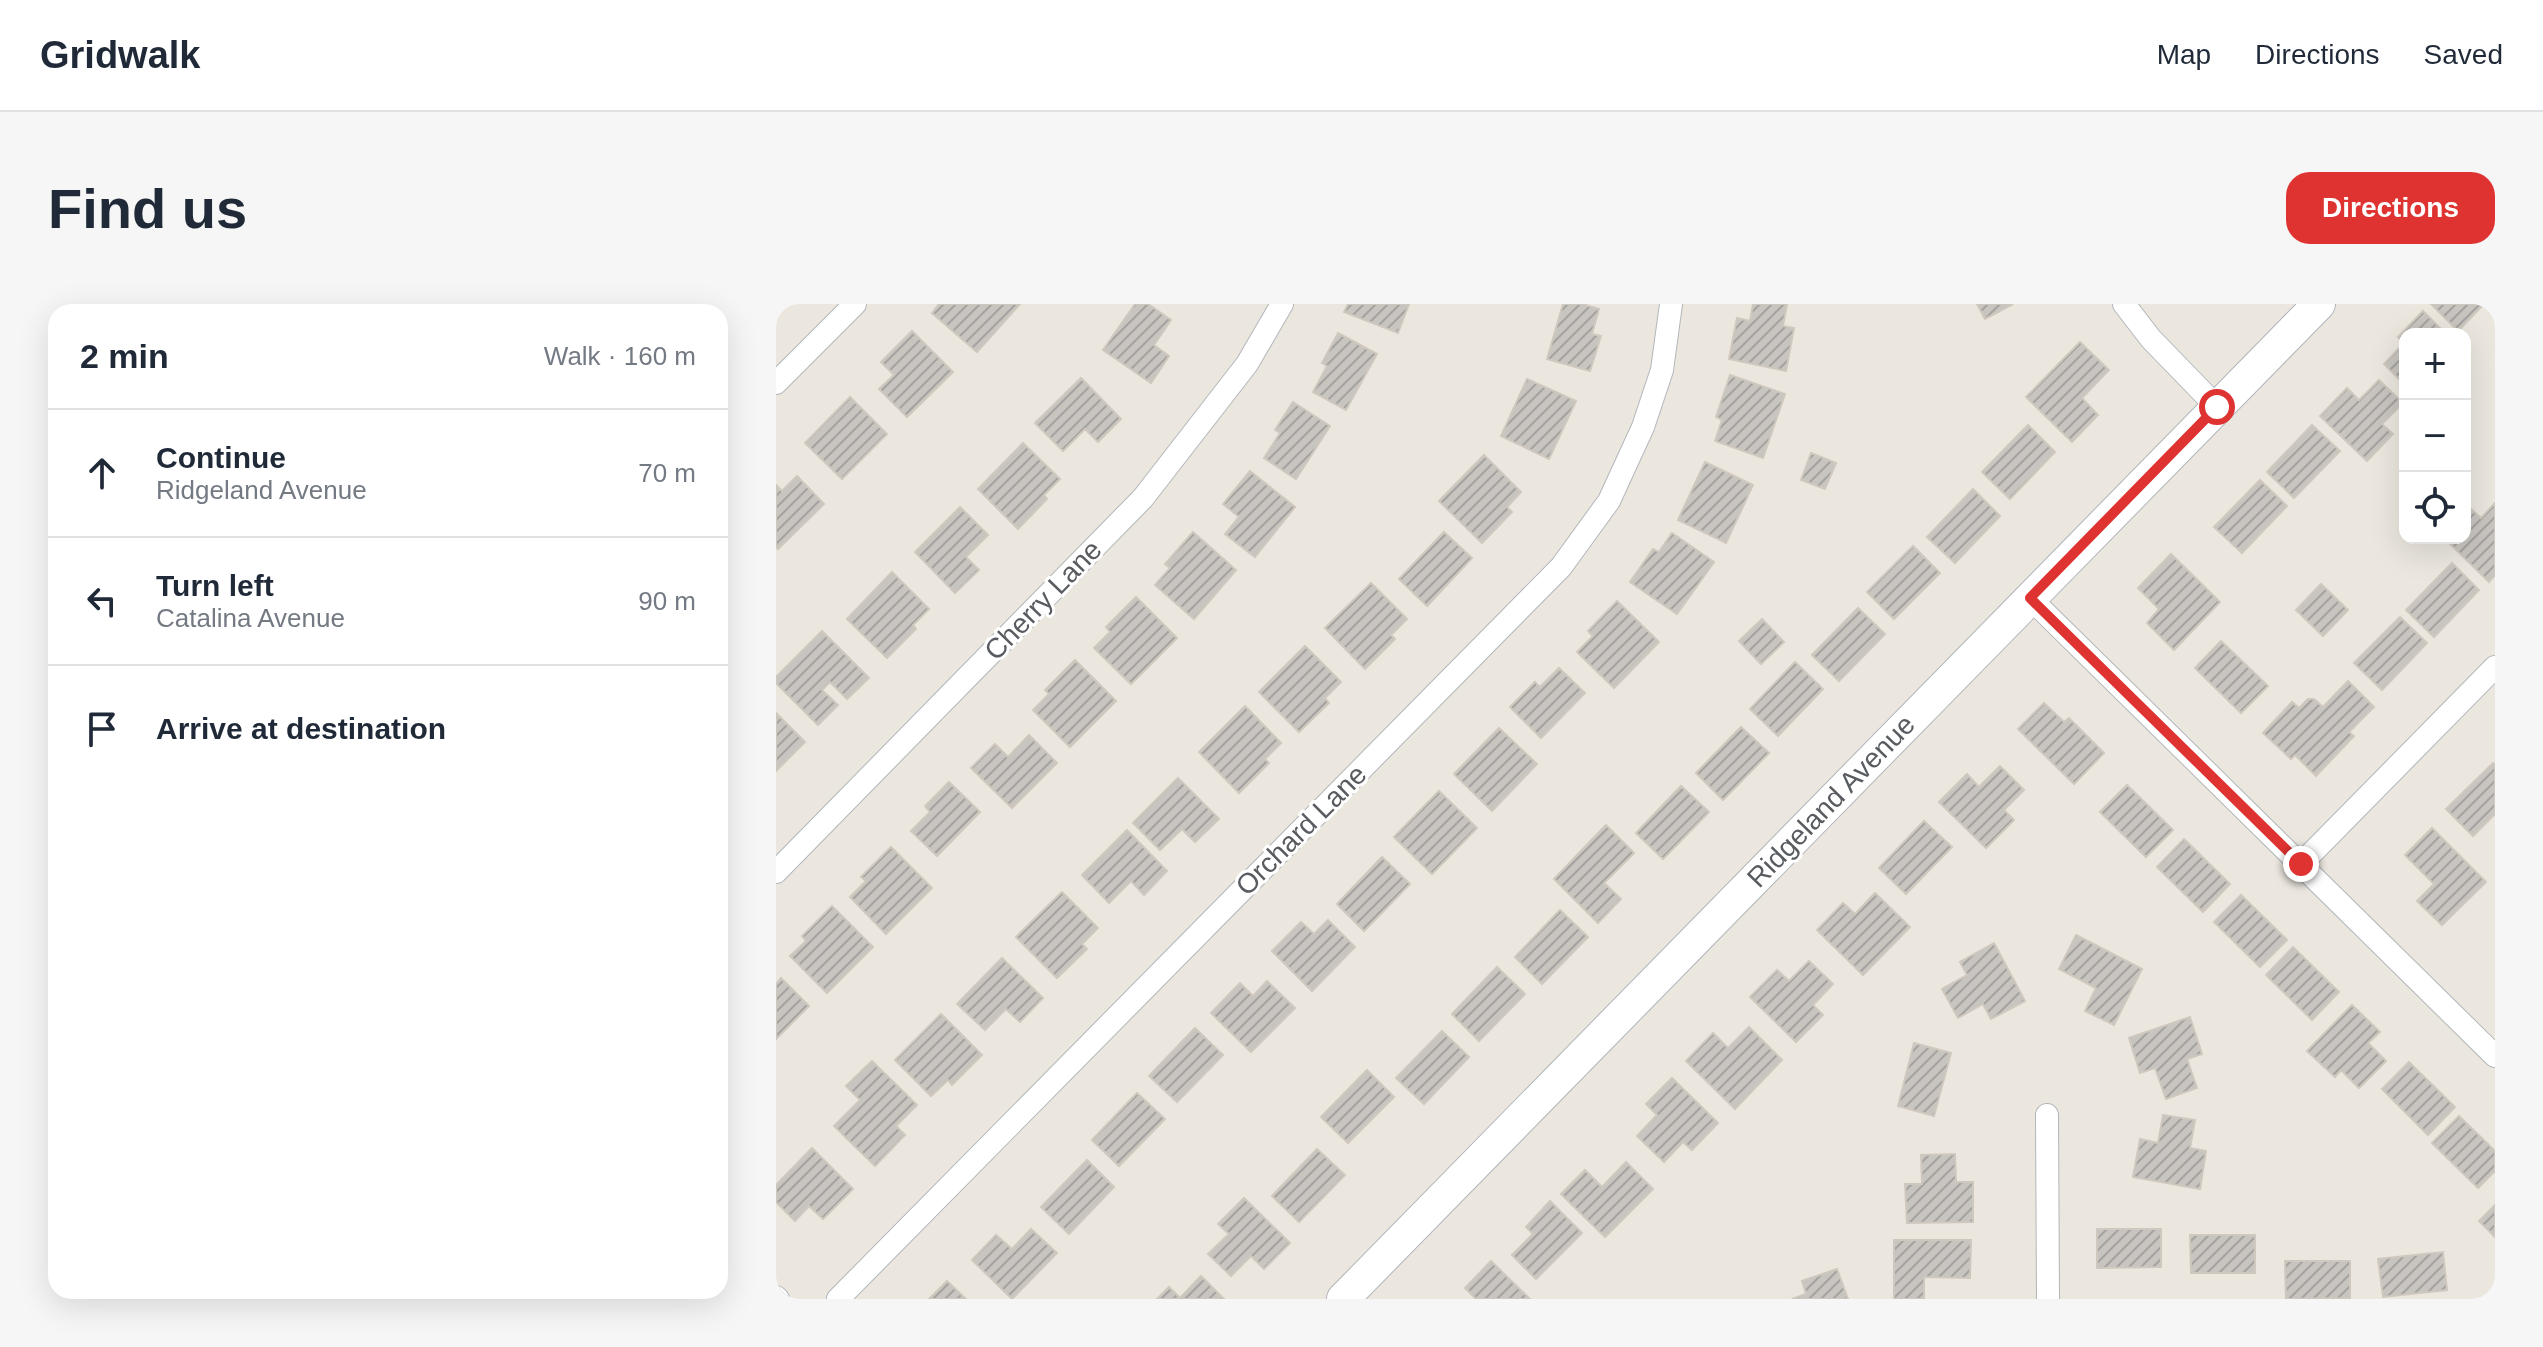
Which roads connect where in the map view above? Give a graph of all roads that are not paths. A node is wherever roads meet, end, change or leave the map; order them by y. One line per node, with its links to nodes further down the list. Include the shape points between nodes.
1 (855, 304): 6 (street)
2 (1282, 304): 11 (street, Cherry Lane, via 1247,364 1143,498)
3 (1671, 304): 14 (street, Orchard Lane, via 1662,370 1643,427 1609,501 1561,567)
4 (2124, 304): 7 (street)
5 (2319, 304): 7 (street, Ridgeland Avenue)
6 (776, 383)
7 (2217, 407): 8 (street, Ridgeland Avenue)
8 (2030, 598): 10 (street); 15 (street, Ridgeland Avenue)
9 (2495, 667): 10 (street)
10 (2301, 864): 12 (street)
11 (776, 872)
12 (2495, 1056)
13 (2047, 1115): 16 (street)
14 (838, 1299)
15 (1343, 1299)
16 (2048, 1299)

